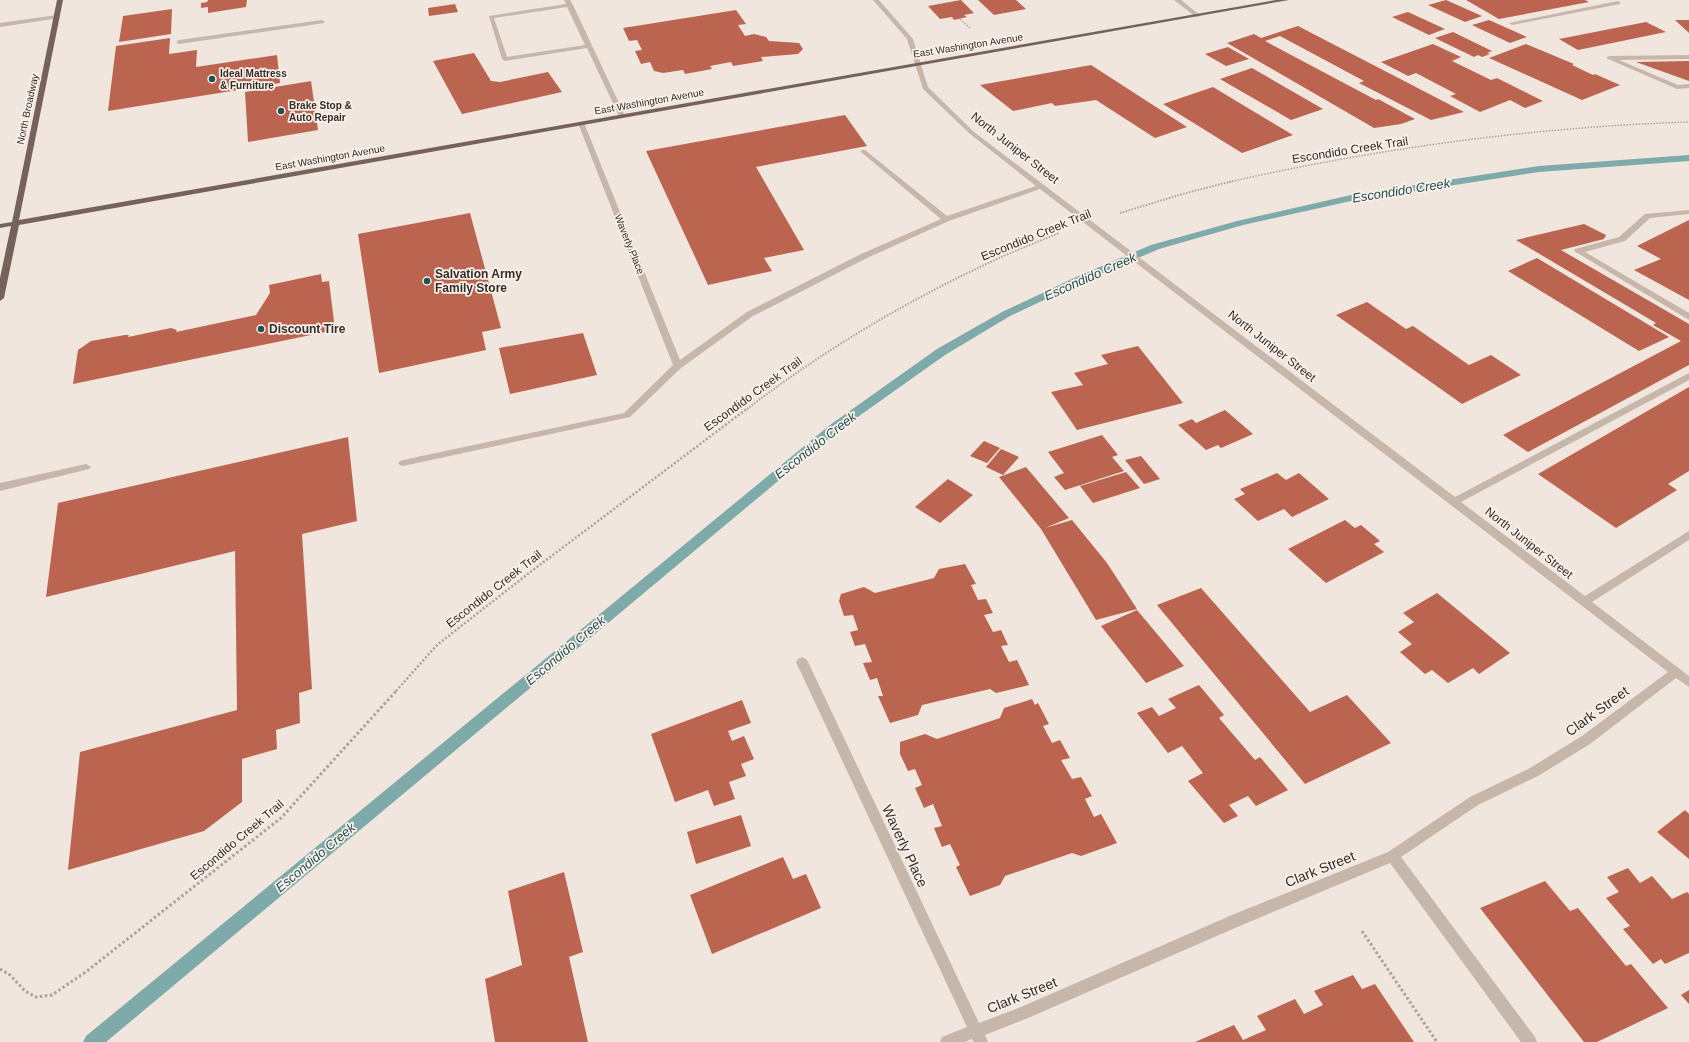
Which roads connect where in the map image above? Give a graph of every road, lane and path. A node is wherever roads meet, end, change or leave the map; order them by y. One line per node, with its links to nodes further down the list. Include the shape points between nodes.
1 (60, 0): 8 (main road, North Broadway)
2 (876, 0): 17 (street, North Juniper Street, via 910,39)
3 (1177, 0): 7 (street)
4 (1286, 0): 7 (main road, East Washington Avenue)
5 (569, 3): 15 (street); 15 (street, via 491,17 505,59)
6 (1618, 3): 11 (street)
7 (1198, 16): 17 (main road, East Washington Avenue)
8 (57, 17): 12 (street); 27 (main road, North Broadway)
9 (960, 19): 13 (path)
10 (322, 22): 14 (street)
11 (1512, 23)
12 (0, 25)
13 (972, 30)
14 (178, 42)
15 (589, 46): 19 (street)
16 (1689, 57): 18 (street, via 1609,58 1677,87)
17 (918, 64): 19 (main road, East Washington Avenue); 23 (street, North Juniper Street, via 925,88 943,106 972,133)
18 (1689, 86)
19 (622, 116): 21 (main road, East Washington Avenue)
20 (1689, 122): 26 (path, Escondido Creek Trail, via 1608,125 1525,133 1299,167 1217,184)
21 (581, 123): 27 (main road, East Washington Avenue); 31 (street, Waverly Place)
22 (862, 151): 25 (street)
23 (1042, 186): 25 (street); 26 (street, North Juniper Street)
24 (1689, 212): 30 (street, via 1648,216 1622,238 1578,251)
25 (946, 220): 31 (street, via 864,256 750,314)
26 (1090, 222): 36 (street, North Juniper Street); 44 (path, Escondido Creek Trail, via 1021,248 937,288 858,333 752,405 437,645 281,818 87,971 52,995 36,997 25,991 10,975)
27 (15, 223): 28 (main road, East Washington Avenue); 29 (main road, North Broadway)
28 (0, 226)
29 (0, 298)
30 (1689, 317)
31 (678, 366): 33 (street, via 627,415)
32 (1689, 376): 36 (street)
33 (403, 463)
34 (86, 467): 35 (street)
35 (0, 487)
36 (1454, 502): 38 (street, North Juniper Street)
37 (1689, 535): 38 (street)
38 (1584, 602): 40 (street, North Juniper Street)
39 (802, 662): 45 (street, Waverly Place)
40 (1676, 672): 41 (street, North Juniper Street); 42 (street, Clark Street, via 1586,740 1534,772 1474,801)
41 (1689, 682)
42 (1392, 856): 45 (street, Clark Street, via 1023,1013); 48 (street)
43 (1362, 931): 47 (path)
44 (0, 969)
45 (979, 1036): 46 (street, Clark Street)
46 (947, 1042)
47 (1436, 1042)
48 (1530, 1042)

